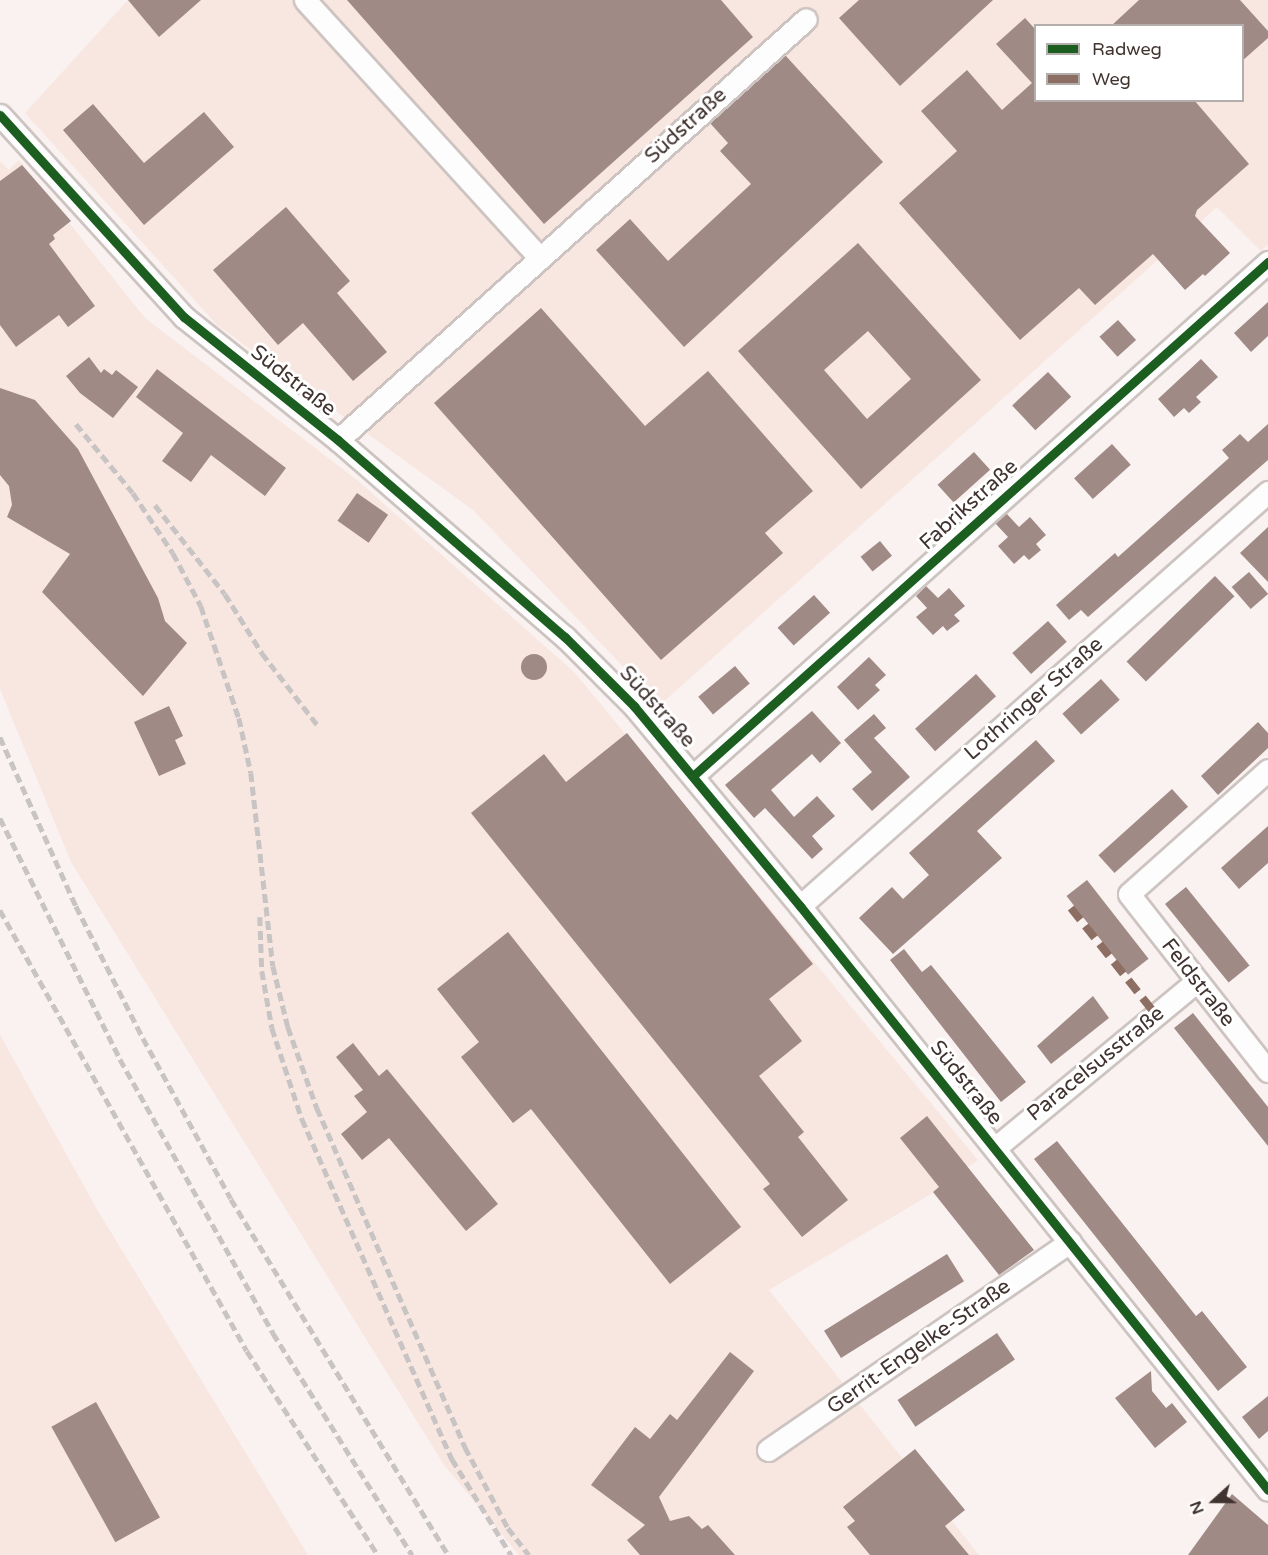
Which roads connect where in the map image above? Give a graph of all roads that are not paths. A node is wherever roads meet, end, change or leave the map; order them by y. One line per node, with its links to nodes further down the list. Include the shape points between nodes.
1 (305, 0): 4 (street)
2 (806, 19): 4 (street, Südstraße)
3 (0, 116): 6 (street, Südstraße, via 184,317)
4 (540, 258): 6 (street, Südstraße)
5 (1268, 262): 9 (street, Fabrikstraße)
6 (338, 440): 9 (street, Südstraße, via 565,637 634,706)
7 (1268, 492): 10 (street, Lothringer Straße)
8 (1268, 770): 11 (street, Feldstraße, via 1129,894)
9 (694, 775): 10 (street, Südstraße)
10 (800, 906): 13 (street, Südstraße)
11 (1197, 981): 12 (street, Feldstraße); 13 (street, Paracelsusstraße)
12 (1268, 1071)
13 (995, 1148): 14 (street, Südstraße)
14 (1070, 1242): 15 (street, Gerrit-Engelke-Straße); 16 (street, Südstraße)
15 (768, 1450)
16 (1264, 1477)

